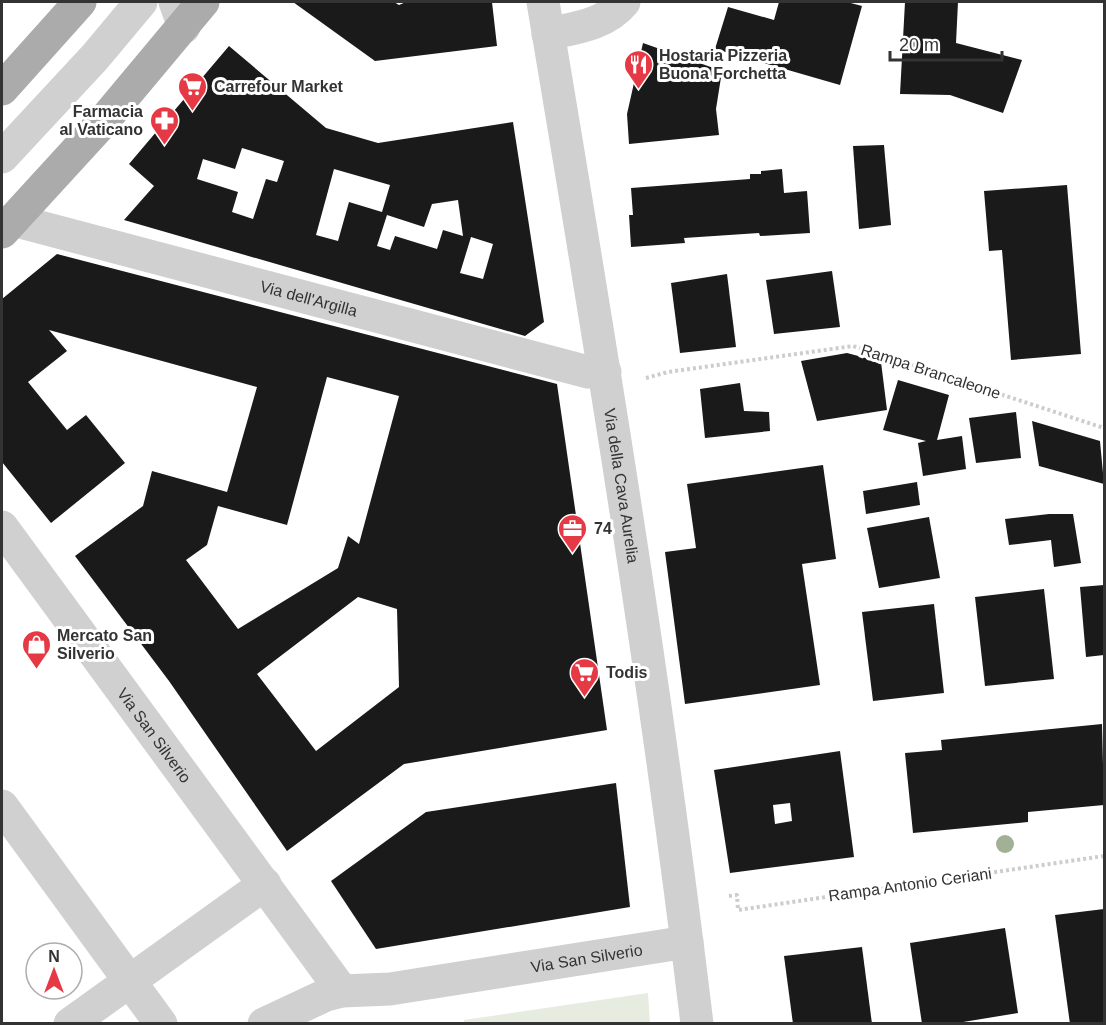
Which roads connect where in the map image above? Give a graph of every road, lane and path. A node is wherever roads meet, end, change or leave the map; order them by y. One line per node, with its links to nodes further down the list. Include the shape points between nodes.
1 (80, 2): 8 (main road)
2 (141, 2): 9 (street)
3 (203, 2): 6 (main road)
4 (543, 2): 7 (street, Via della Cava Aurelia)
5 (624, 2): 7 (street, via 593,24)
6 (179, 14): 10 (main road, via 101,124)
7 (548, 34): 11 (street, Via della Cava Aurelia)
8 (2, 89)
9 (2, 157)
10 (7, 226): 11 (street, Via dell'Argilla, via 588,372)
11 (605, 372): 19 (street, Via della Cava Aurelia)
12 (646, 378): 13 (path, Rampa Brancaleone, via 854,346)
13 (1104, 428)
14 (2, 527): 17 (street, Via San Silverio)
15 (2, 806): 20 (street)
16 (1104, 856): 18 (path, Rampa Antonio Ceriani, via 738,910 737,895)
17 (265, 884): 20 (street); 21 (street, Via San Silverio)
18 (729, 896)
19 (687, 942): 21 (street, Via San Silverio, via 390,989); 25 (street, Via della Cava Aurelia)
20 (130, 982): 22 (street); 23 (street)
21 (342, 991): 24 (street, Via San Silverio)
22 (70, 1023)
23 (161, 1023)
24 (264, 1023)
25 (697, 1023)

